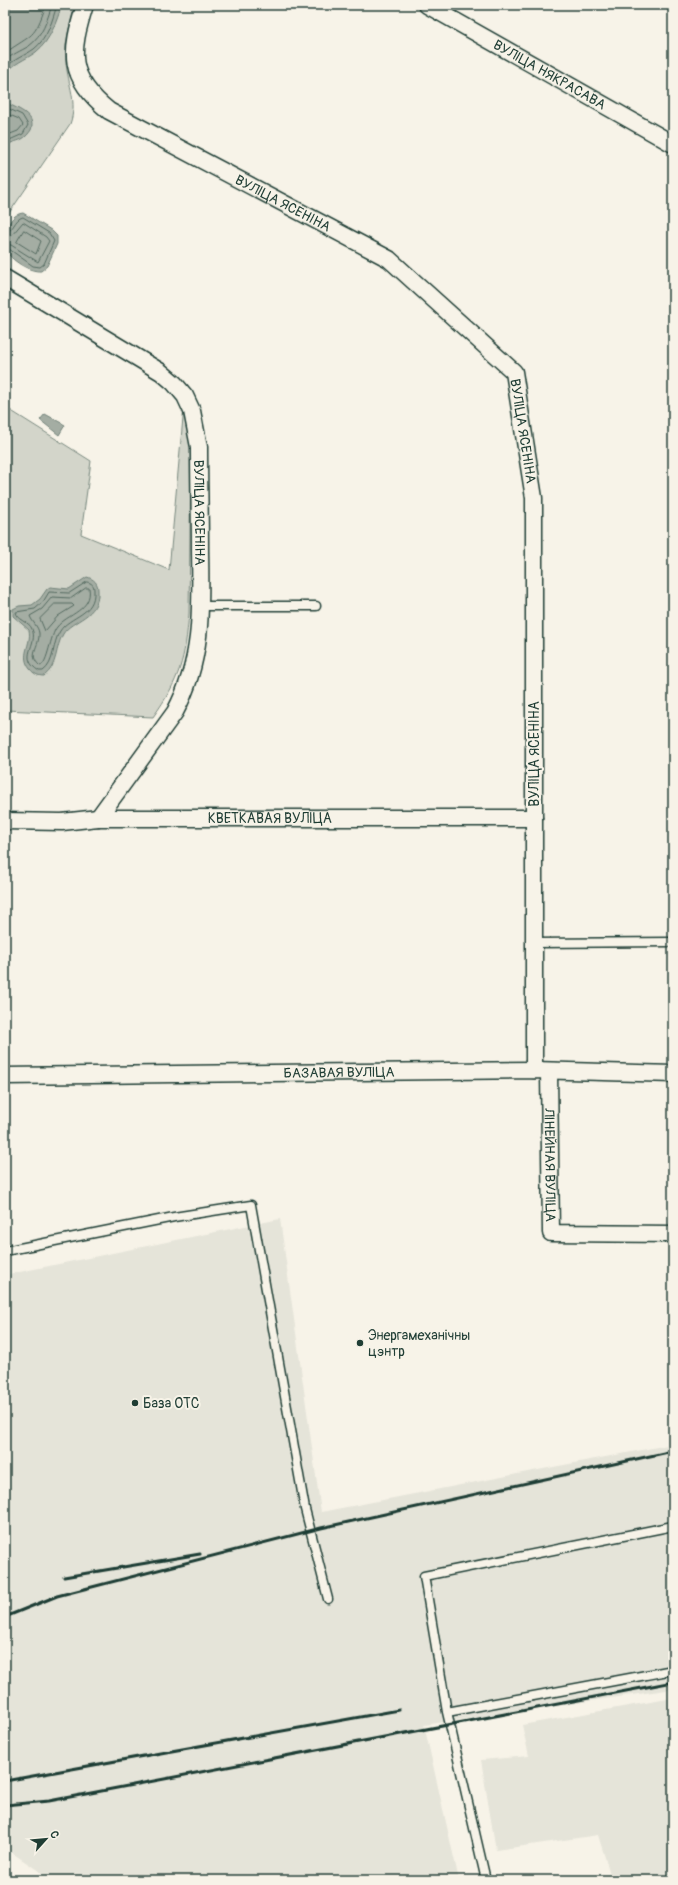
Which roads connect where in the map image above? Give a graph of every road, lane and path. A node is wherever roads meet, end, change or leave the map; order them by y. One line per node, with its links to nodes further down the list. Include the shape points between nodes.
1 (85, 5): 8 (street, ВУЛІЦА ЯСЕНІНА, via 74,46 75,65 82,83 93,98 109,111 389,259 514,372 534,498)
2 (427, 5): 3 (street, ВУЛІЦА НЯКРАСАВА)
3 (673, 144)
4 (5, 278): 5 (street, ВУЛІЦА ЯСЕНІНА, via 161,372 184,396 192,411 199,447)
5 (201, 606): 6 (lane); 7 (street, ВУЛІЦА ЯСЕНІНА, via 193,670 185,693 164,728)
6 (316, 606)
7 (98, 818): 8 (street, КВЕТКАВАЯ ВУЛІЦА); 9 (street, КВЕТКАВАЯ ВУЛІЦА, via 62,822)
8 (534, 818): 11 (street, ВУЛІЦА ЯСЕНІНА)
9 (5, 821)
10 (673, 942): 11 (lane)
11 (534, 943): 12 (street, ВУЛІЦА ЯСЕНІНА)
12 (542, 1071): 13 (street, БАЗАВАЯ ВУЛІЦА); 14 (street, БАЗАВАЯ ВУЛІЦА); 15 (street, ЛІНЕЙНАЯ ВУЛІЦА, via 551,1233)
13 (673, 1074)
14 (5, 1076)
15 (673, 1234)
16 (5, 1251): 18 (lane, via 174,1217 251,1205 305,1509)
17 (673, 1526): 20 (lane, via 424,1576)
18 (328, 1599)
19 (673, 1670): 20 (lane)
20 (447, 1712): 21 (lane)
21 (486, 1880)

